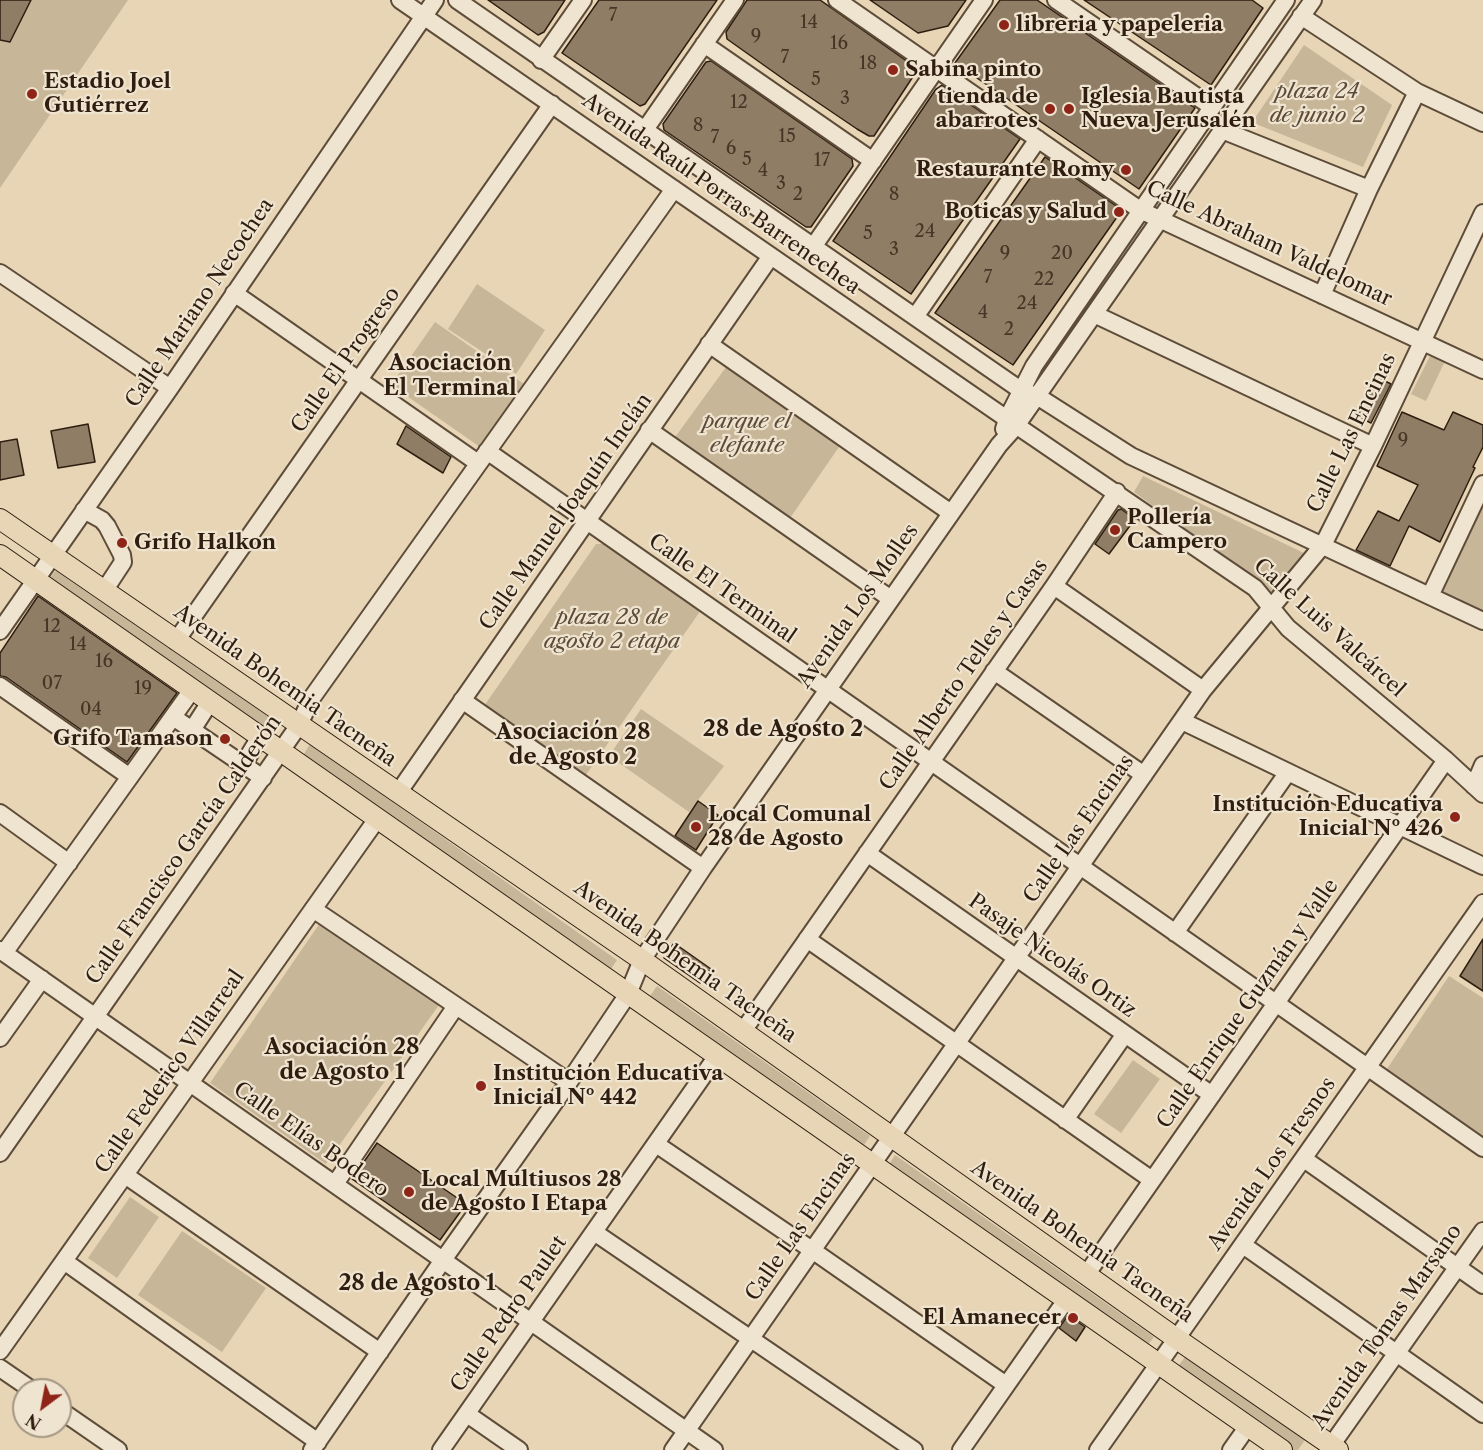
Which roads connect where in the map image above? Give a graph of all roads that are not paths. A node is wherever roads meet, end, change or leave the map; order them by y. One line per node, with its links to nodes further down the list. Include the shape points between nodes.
1 (400, 0): 12 (street, Avenida Raúl Porras Barrenechea)
2 (435, 0): 12 (street, Calle Mariano Necochea)
3 (457, 0): 14 (street, Avenida Raúl Porras Barrenechea)
4 (582, 0): 14 (street)
5 (735, 0): 13 (street)
6 (837, 0): 15 (street, Calle Abraham Valdelomar)
7 (984, 0): 15 (street)
8 (1056, 0): 18 (street)
9 (1313, 0): 11 (street, Avenida Los Molles)
10 (1280, 2): 18 (street, Avenida Los Molles)
11 (1301, 16): 16 (street); 20 (street, Avenida Los Molles)
12 (425, 18): 17 (street, Avenida Raúl Porras Barrenechea); 32 (street, Calle Mariano Necochea)
13 (704, 44): 21 (street); 23 (street)
14 (541, 60): 21 (street, Avenida Raúl Porras Barrenechea)
15 (936, 69): 22 (street, Calle Abraham Valdelomar); 23 (street)
16 (1417, 92): 19 (street); 25 (street)
17 (552, 104): 24 (street, Avenida Raúl Porras Barrenechea); 39 (street, Calle El Progreso)
18 (1212, 107): 26 (street, Avenida Los Molles)
19 (1483, 123)
20 (1222, 130): 25 (street); 28 (street, Avenida Los Molles)
21 (644, 131): 29 (street, Avenida Raúl Porras Barrenechea)
22 (1038, 139): 26 (street, Calle Abraham Valdelomar); 35 (street)
23 (873, 161): 29 (street)
24 (674, 189): 30 (street, Avenida Raúl Porras Barrenechea); 45 (street, Calle Francisco García Calderón)
25 (1369, 189): 33 (street)
26 (1140, 210): 28 (street, Calle Abraham Valdelomar); 41 (street, Avenida Los Molles, via 1034,366)
27 (1483, 213): 36 (street, Calle Las Encinas)
28 (1161, 219): 33 (street, Calle Abraham Valdelomar); 34 (street, Avenida Los Molles)
29 (813, 247): 35 (street, Avenida Raúl Porras Barrenechea)
30 (771, 256): 37 (street, Calle Manuel Joaquín Inclán); 42 (street, Avenida Raúl Porras Barrenechea)
31 (0, 273): 40 (street)
32 (234, 293): 39 (street, Calle El Terminal); 40 (street, Calle Mariano Necochea)
33 (1322, 295): 36 (street, Calle Abraham Valdelomar)
34 (1094, 314): 41 (street, Avenida Los Molles); 44 (street)
35 (915, 317): 41 (street, Avenida Raúl Porras Barrenechea)
36 (1422, 341): 38 (street, Calle Abraham Valdelomar); 44 (street, Calle Las Encinas)
37 (709, 345): 43 (street, Calle Manuel Joaquín Inclán); 49 (street)
38 (1483, 370)
39 (358, 381): 45 (street, Calle El Terminal); 63 (street, Calle El Progreso)
40 (170, 387): 48 (street, Calle Mariano Necochea)
41 (1029, 394): 42 (street, Avenida Los Molles); 52 (street, Avenida Raúl Porras Barrenechea, via 1131,456)
42 (1012, 422): 47 (street, Calle Luis Valcárcel); 49 (street, Avenida Los Molles)
43 (649, 430): 51 (street, Calle Manuel Joaquín Inclán); 59 (street)
44 (1373, 446): 52 (street, Calle Las Encinas)
45 (483, 457): 51 (street, Calle El Terminal); 73 (street, Calle Francisco García Calderón, via 312,699)
46 (1483, 484): 58 (street)
47 (1117, 492): 56 (street, Calle Alberto Telles y Casas); 60 (street, Calle Luis Valcárcel, via 1255,588)
48 (84, 510): 54 (street, Calle Mariano Necochea); 57 (street, via 102,520 122,555 123,562)
49 (951, 513): 59 (street, Avenida Los Molles)
50 (0, 519): 54 (main road, Avenida Bohemia Tacneña)
51 (586, 522): 67 (street, Calle El Terminal); 69 (street, Calle Manuel Joaquín Inclán)
52 (1323, 545): 58 (street, Avenida Raúl Porras Barrenechea); 60 (street, Calle Las Encinas)
53 (0, 555): 55 (main road)
54 (53, 555): 55 (street, Calle Mariano Necochea); 57 (main road, Avenida Bohemia Tacneña)
55 (36, 580): 62 (street, Calle Mariano Necochea); 66 (main road)
56 (1054, 586): 64 (street, Calle Alberto Telles y Casas); 68 (street)
57 (104, 591): 63 (main road, Avenida Bohemia Tacneña)
58 (1430, 596): 61 (street, Avenida Raúl Porras Barrenechea)
59 (891, 599): 67 (street, Avenida Los Molles)
60 (1273, 607): 68 (street, Calle Las Encinas); 77 (street, Calle Luis Valcárcel, via 1288,628)
61 (1483, 621)
62 (0, 631)
63 (177, 641): 73 (main road, Avenida Bohemia Tacneña)
64 (994, 671): 78 (street, Calle Alberto Telles y Casas); 82 (street)
65 (0, 686): 83 (street)
66 (192, 690): 70 (main road); 71 (street)
67 (827, 690): 78 (street, Calle El Terminal); 94 (street, Avenida Los Molles)
68 (1203, 690): 72 (street, Calle Las Encinas)
69 (462, 700): 86 (street, Calle Manuel Joaquín Inclán); 94 (street)
70 (210, 702): 74 (street); 75 (main road)
71 (173, 717): 74 (street); 83 (street)
72 (1182, 721): 81 (street); 82 (street, Calle Las Encinas)
73 (299, 725): 76 (street, Calle Francisco García Calderón); 86 (main road, Avenida Bohemia Tacneña)
74 (192, 730): 79 (street)
75 (260, 737): 76 (main road); 79 (street)
76 (281, 751): 84 (street, Calle Francisco García Calderón); 88 (main road)
77 (1446, 760): 85 (street, Calle Luis Valcárcel); 89 (street, Calle Enrique Guzmán y Valle)
78 (931, 762): 90 (street, Calle Alberto Telles y Casas); 92 (street, Calle El Terminal)
79 (243, 765): 84 (street)
80 (1483, 765): 85 (street)
81 (1288, 772): 89 (street); 97 (street)
82 (1144, 775): 92 (street, Calle Las Encinas)
83 (130, 777): 91 (street)
84 (263, 778): 106 (street, Calle Francisco García Calderón)
85 (1478, 790)
86 (398, 793): 101 (main road, Avenida Bohemia Tacneña)
87 (0, 813): 91 (street)
88 (377, 819): 96 (street, Calle Federico Villarreal); 103 (main road)
89 (1400, 826): 93 (street); 104 (street, Calle Enrique Guzmán y Valle)
90 (867, 854): 98 (street, Calle Alberto Telles y Casas); 100 (street, Pasaje Nicolás Ortiz)
91 (69, 863): 99 (street)
92 (1080, 866): 97 (street, Calle El Terminal); 100 (street, Calle Las Encinas)
93 (1483, 866)
94 (703, 868): 101 (street, Avenida Los Molles)
95 (1483, 903): 112 (street, Avenida Los Fresnos)
96 (313, 909): 105 (street); 114 (street, Calle Federico Villarreal)
97 (1175, 933): 104 (street, Calle El Terminal)
98 (807, 939): 107 (street, Calle Alberto Telles y Casas); 110 (street)
99 (2, 952): 102 (street, Calle Elías Bodero)
100 (1016, 958): 108 (street, Pasaje Nicolás Ortiz); 110 (street, Calle Las Encinas)
101 (642, 960): 103 (street, Avenida Los Molles); 107 (main road, Avenida Bohemia Tacneña)
102 (42, 979): 106 (street, Calle Elías Bodero); 109 (street)
103 (628, 994): 111 (main road); 113 (street, Avenida Los Molles)
104 (1276, 1003): 112 (street, Calle El Terminal); 115 (street, Calle Enrique Guzmán y Valle)
105 (456, 1006): 113 (street); 125 (street)
106 (95, 1017): 114 (street, Calle Elías Bodero); 120 (street, Calle Francisco García Calderón)
107 (743, 1031): 117 (main road, Avenida Bohemia Tacneña)
108 (1125, 1034): 115 (street, Pasaje Nicolás Ortiz); 116 (street)
109 (0, 1038)
110 (956, 1043): 116 (street); 117 (street, Calle Las Encinas)
111 (717, 1056): 118 (street, Calle Pedro Paulet); 122 (main road)
112 (1368, 1067): 119 (street, Calle El Terminal); 121 (street, Avenida Los Fresnos)
113 (569, 1082): 130 (street, Avenida Los Molles)
114 (190, 1083): 123 (street, Calle Federico Villarreal); 125 (street, Calle Elías Bodero)
115 (1212, 1095): 124 (street, Calle Enrique Guzmán y Valle)
116 (1065, 1120): 124 (street)
117 (891, 1137): 122 (street, Calle Las Encinas); 133 (main road, Avenida Bohemia Tacneña)
118 (657, 1144): 127 (street, Calle Pedro Paulet); 129 (street)
119 (1483, 1148)
120 (0, 1153)
121 (1304, 1159): 128 (street, Avenida Los Fresnos); 132 (street)
122 (872, 1164): 129 (street, Calle Las Encinas); 135 (main road)
123 (125, 1175): 131 (street, Calle Federico Villarreal); 140 (street)
124 (1152, 1180): 133 (street, Calle Enrique Guzmán y Valle)
125 (334, 1184): 130 (street, Calle Elías Bodero)
126 (1483, 1231): 132 (street, Avenida Tomas Marsano)
127 (594, 1232): 136 (street, Calle Pedro Paulet); 137 (street)
128 (1243, 1245): 138 (street, Avenida Los Fresnos); 141 (street)
129 (812, 1250): 137 (street, Calle Las Encinas); 145 (street)
130 (443, 1260): 136 (street, Calle Elías Bodero); 140 (street, Avenida Los Molles)
131 (64, 1261): 139 (street, Calle Federico Villarreal); 151 (street)
132 (1458, 1267): 134 (street); 141 (street, Avenida Tomas Marsano)
133 (1086, 1275): 138 (main road, Avenida Bohemia Tacneña)
134 (1483, 1285)
135 (1066, 1300): 142 (main road); 145 (street)
136 (531, 1322): 146 (street, Calle Pedro Paulet); 150 (street, Calle Elías Bodero)
137 (751, 1338): 150 (street, Calle Las Encinas); 158 (street)
138 (1177, 1339): 142 (street, Avenida Los Fresnos); 152 (main road, Avenida Bohemia Tacneña)
139 (0, 1351)
140 (380, 1352): 151 (street, Avenida Los Molles)
141 (1397, 1353): 147 (street); 152 (street, Avenida Tomas Marsano)
142 (1157, 1364): 149 (main road); 160 (street, Avenida Los Fresnos)
143 (0, 1368): 144 (street)
144 (15, 1378)
145 (1006, 1385): 159 (street)
146 (467, 1414): 154 (street, Calle Pedro Paulet); 155 (street)
147 (1483, 1414)
148 (72, 1418): 153 (street)
149 (1248, 1426): 161 (street); 162 (main road)
150 (687, 1431): 156 (street, Calle Las Encinas); 157 (street, Calle Elías Bodero)
151 (315, 1446)
152 (1333, 1448)
153 (118, 1450)
154 (441, 1450)
155 (519, 1450)
156 (673, 1450)
157 (714, 1450)
158 (914, 1450)
159 (961, 1450)
160 (1098, 1450)
161 (1231, 1450)
162 (1282, 1450)

